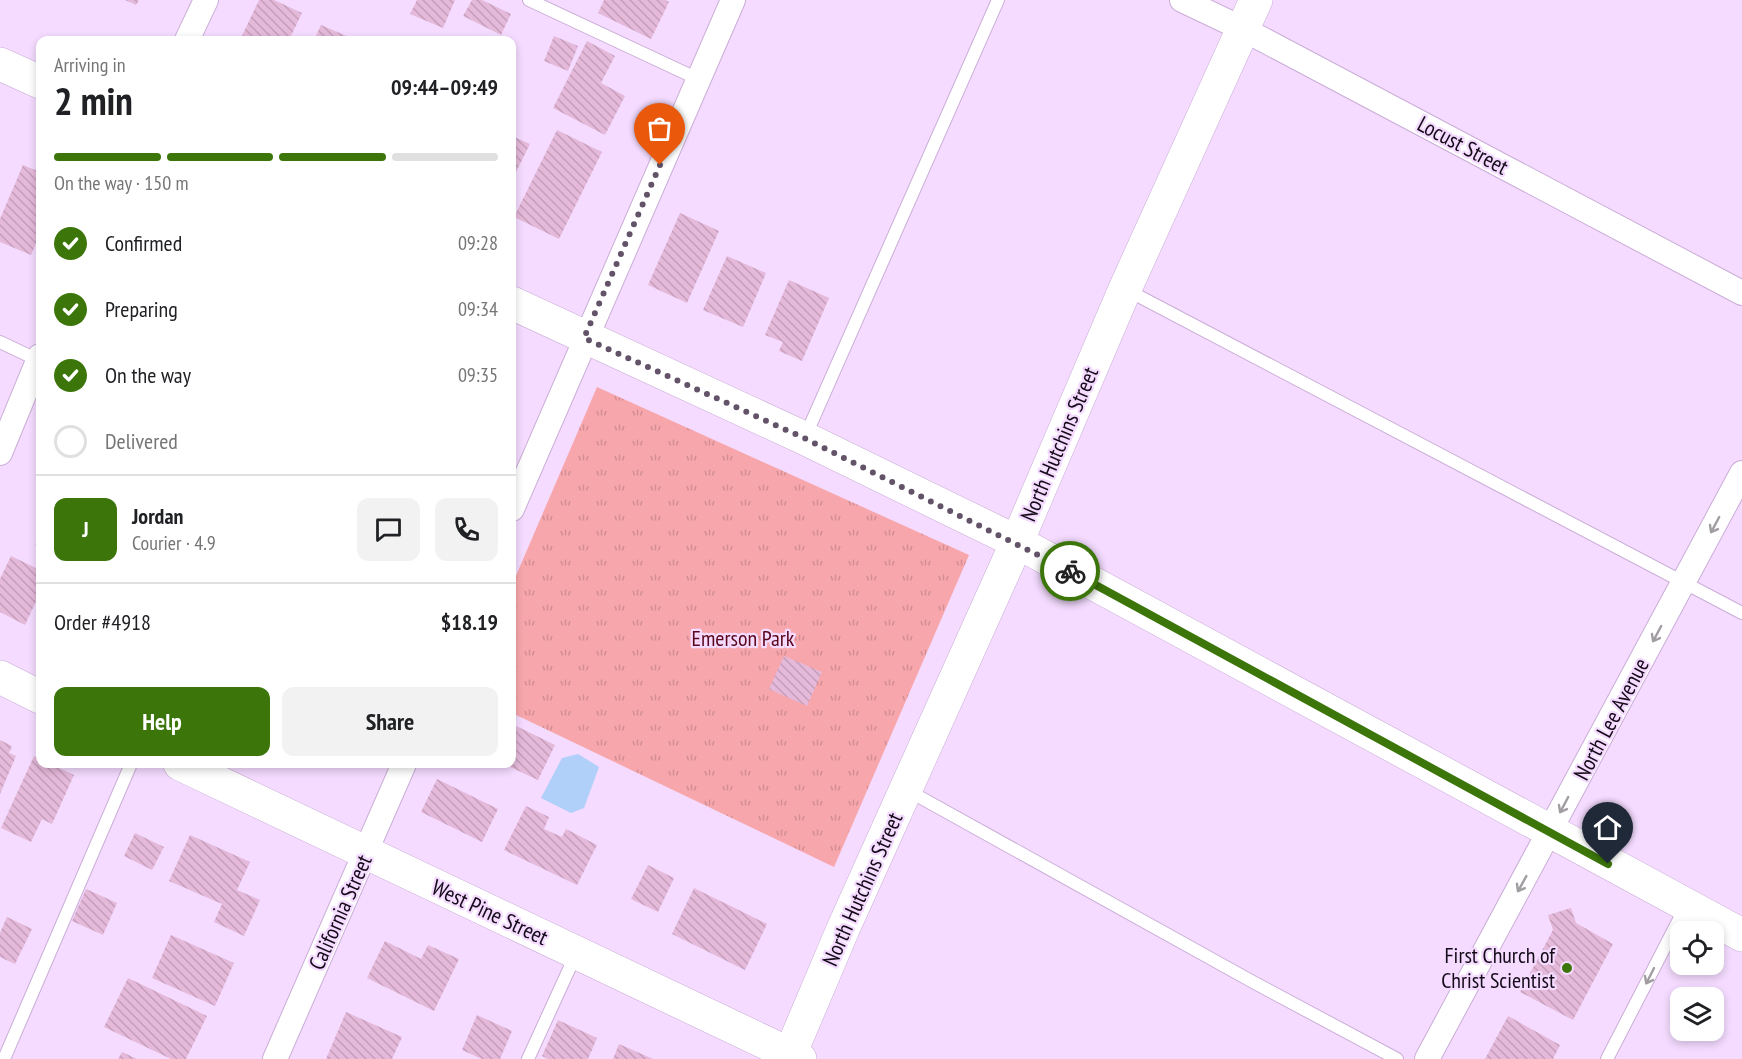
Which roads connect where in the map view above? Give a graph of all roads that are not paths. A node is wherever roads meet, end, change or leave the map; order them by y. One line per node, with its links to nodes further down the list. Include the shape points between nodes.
1 (206, 0): 7 (street)
2 (529, 0): 9 (lane)
3 (733, 0): 9 (street)
4 (998, 0): 18 (lane)
5 (1182, 0): 6 (street, Locust Street)
6 (1250, 14): 11 (street, North Hutchins Street); 12 (street, Locust Street)
7 (190, 36)
8 (0, 64): 10 (street)
9 (698, 79): 14 (street)
10 (36, 80)
11 (1125, 289): 22 (street, North Hutchins Street); 23 (lane)
12 (1742, 293)
13 (516, 305): 14 (street)
14 (584, 338): 18 (street); 21 (street)
15 (0, 342): 16 (lane)
16 (36, 357)
17 (36, 368): 19 (street)
18 (804, 438): 22 (street)
19 (0, 453)
20 (1742, 473): 23 (street, North Lee Avenue, one-way to 23)
21 (516, 500)
22 (1017, 542): 30 (street, North Hutchins Street); 31 (street)
23 (1684, 582): 24 (lane); 31 (street, North Lee Avenue, one-way to 31)
24 (1742, 613)
25 (0, 677): 26 (street)
26 (36, 695)
27 (129, 768): 37 (lane)
28 (188, 768): 32 (street, West Pine Street)
29 (402, 768): 32 (street, California Street)
30 (906, 789): 36 (street, North Hutchins Street); 40 (lane)
31 (1550, 832): 33 (street); 41 (street, North Lee Avenue, one-way to 41)
32 (366, 853): 35 (street, West Pine Street); 38 (street, California Street)
33 (1686, 905): 34 (street); 42 (lane, one-way to 42)
34 (1742, 935)
35 (576, 953): 36 (street, West Pine Street); 39 (lane)
36 (793, 1057)
37 (4, 1059)
38 (275, 1059)
39 (528, 1059)
40 (1397, 1059)
41 (1427, 1059)
42 (1607, 1059)

